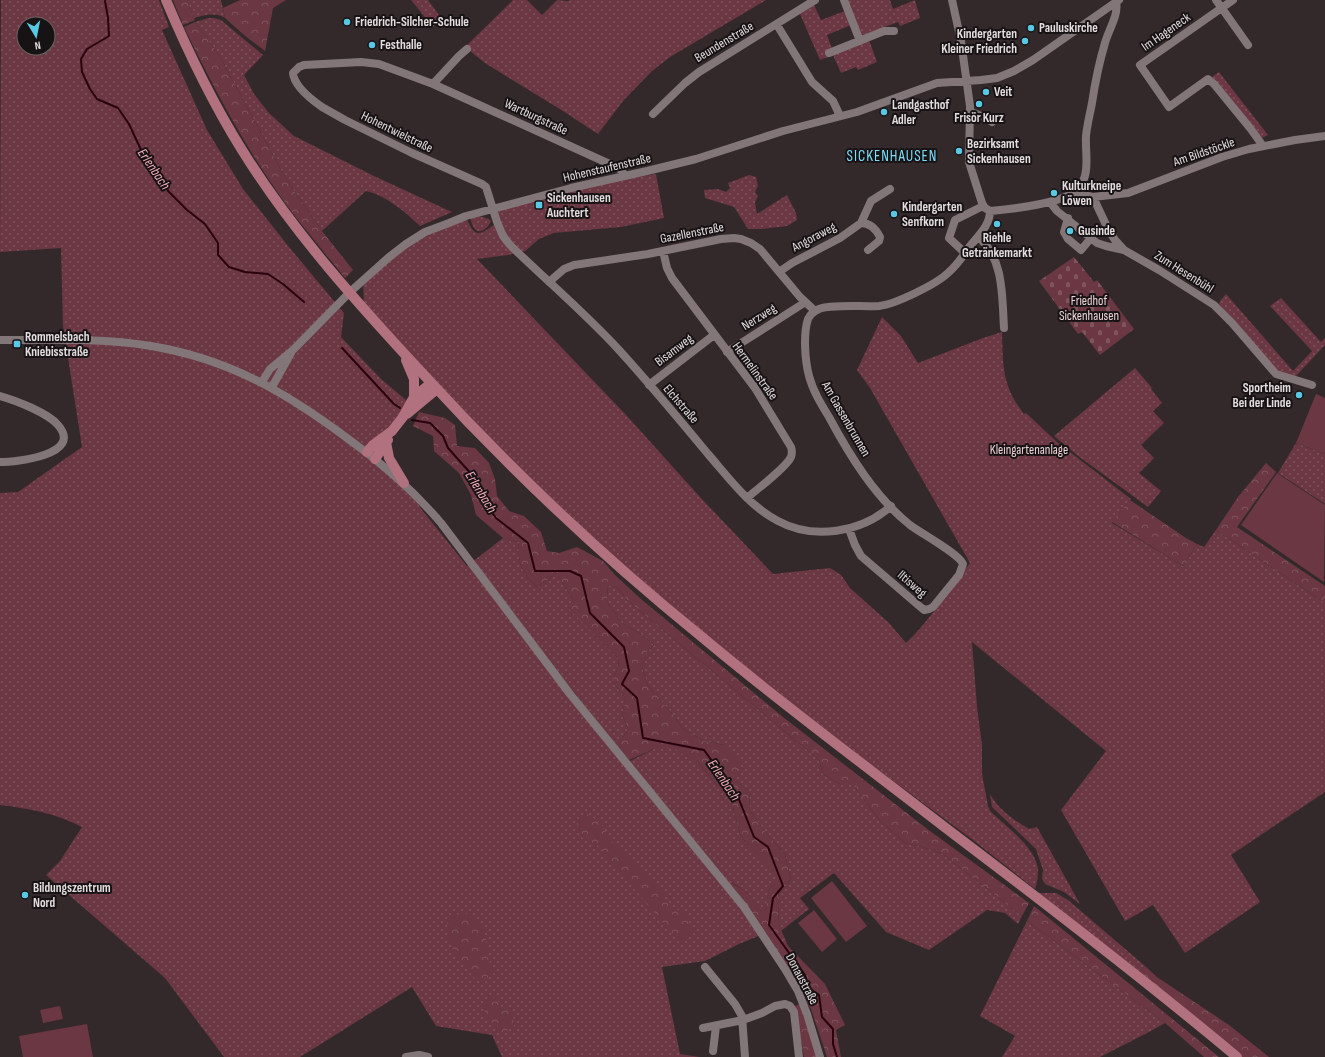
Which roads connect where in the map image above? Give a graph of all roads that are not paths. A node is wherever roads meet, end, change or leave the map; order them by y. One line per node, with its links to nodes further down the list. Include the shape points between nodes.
1 (166, 0): 46 (main road, via 209,92 260,177 314,249)
2 (815, 0): 9 (street, Beundenstraße)
3 (844, 0): 11 (street)
4 (952, 0): 16 (street)
5 (1216, 0): 8 (street)
6 (1233, 0): 8 (street)
7 (1117, 1): 16 (street, Hohenstaufenstraße, via 1020,68 997,78); 26 (street, via 1104,44 1092,102 1086,136 1086,171)
8 (1221, 8): 12 (street); 23 (street, Im Hageneck, via 1140,65 1169,107 1208,80 1211,81)
9 (777, 25): 19 (street, Beundenstraße, via 699,72); 20 (street, via 812,82 834,101)
10 (894, 30): 11 (street, via 884,31)
11 (860, 41): 14 (street)
12 (1248, 45)
13 (467, 49): 17 (street)
14 (829, 53)
15 (295, 70): 17 (street, Wartburgstraße, via 310,64 369,62); 30 (street, Hohentwielstraße, via 293,75 296,81 316,103 345,120 482,184 489,193)
16 (966, 81): 18 (street); 20 (street, Hohenstaufenstraße, via 937,83)
17 (433, 84): 24 (street, Wartburgstraße, via 614,166)
18 (971, 112): 21 (street); 29 (street, via 969,162)
19 (653, 114)
20 (840, 116): 24 (street, Hohenstaufenstraße, via 696,159)
21 (992, 122)
22 (1325, 136): 23 (street, Am Bildstöckle)
23 (1263, 146): 27 (street, Am Bildstöckle, via 1222,157 1128,193)
24 (625, 176): 30 (street, Hohenstaufenstraße)
25 (890, 189): 32 (street, Angoraweg, via 871,201)
26 (1076, 191): 27 (street); 28 (street)
27 (1093, 197): 36 (street, Zum Hesenbühl, via 1108,229)
28 (1050, 202): 29 (street); 31 (street)
29 (987, 208): 33 (street, via 988,224); 38 (street, via 958,218 954,222 949,238)
30 (492, 209): 40 (street, Elchstraße, via 503,236 510,245); 47 (street, Hohenstaufenstraße, via 425,232 398,250 363,280)
31 (1068, 218): 34 (street); 34 (street, via 1065,236 1081,250)
32 (860, 223): 35 (street, via 871,225 880,237); 39 (street, Angoraweg, via 840,238)
33 (978, 236): 38 (street); 43 (street, via 998,266)
34 (1091, 238): 36 (street, via 1101,245)
35 (868, 250)
36 (1124, 250): 51 (street, Zum Hesenbühl, via 1214,305 1276,374)
37 (663, 251): 39 (street, Gazellenstraße, via 721,239 741,239 760,249); 40 (street, Gazellenstraße, via 574,265 564,269); 44 (street, Hermelinstraße, via 672,278)
38 (965, 253): 42 (street, via 945,276 894,302 878,306 824,307)
39 (779, 272): 41 (street, Gazellenstraße)
40 (549, 282): 50 (street, Elchstraße, via 616,347)
41 (804, 303): 42 (street, Gazellenstraße); 48 (street, Nerzweg)
42 (815, 311): 63 (street, Am Gassenbrunnen, via 808,321 805,351 813,386 850,454)
43 (1004, 328)
44 (714, 335): 48 (street, Hermelinstraße); 50 (street, Bisamweg)
45 (0, 340): 49 (street, Donaustraße, via 143,345 182,352 226,366)
46 (399, 348): 52 (main road); 55 (main road, via 414,379)
47 (293, 350): 49 (street, Hohenstaufenstraße, via 270,369); 53 (street, Hohenstaufenstraße)
48 (727, 352): 62 (street, Hermelinstraße, via 755,388 792,447 788,460)
49 (262, 382): 53 (street, Donaustraße)
50 (649, 385): 62 (street, Elchstraße)
51 (1312, 385)
52 (434, 386): 55 (main road); 76 (main road, via 538,492 669,610 795,712 1048,906)
53 (272, 387): 58 (street, Donaustraße)
54 (0, 396): 60 (street, via 26,405 54,421 61,429 63,438 60,446 52,452 32,458)
55 (417, 401): 56 (main road)
56 (392, 431): 57 (main road); 58 (main road)
57 (386, 442): 59 (main road); 61 (main road, via 389,458)
58 (367, 452): 59 (street, Donaustraße)
59 (376, 459): 61 (street, Donaustraße)
60 (0, 462)
61 (404, 483): 75 (street, Donaustraße, via 441,523 575,700 751,917 798,991)
62 (747, 498): 64 (street, Elchstraße, via 766,514 788,525 816,531)
63 (891, 506): 64 (street, Elchstraße, via 869,522); 65 (street, Am Gassenbrunnen, via 919,532 957,556)
64 (849, 529): 65 (street, Iltisweg, via 861,556 924,610 935,604 959,575)
65 (963, 564)
66 (705, 967): 67 (street, via 740,1011)
67 (743, 1020): 68 (street); 73 (street); 74 (street, via 780,1004 790,1006 795,1019)
68 (716, 1026): 69 (street); 70 (street)
69 (703, 1028)
70 (713, 1051)
71 (406, 1057): 72 (street)
72 (428, 1057)
73 (745, 1057)
74 (799, 1057)
75 (820, 1057)
76 (1237, 1057)

